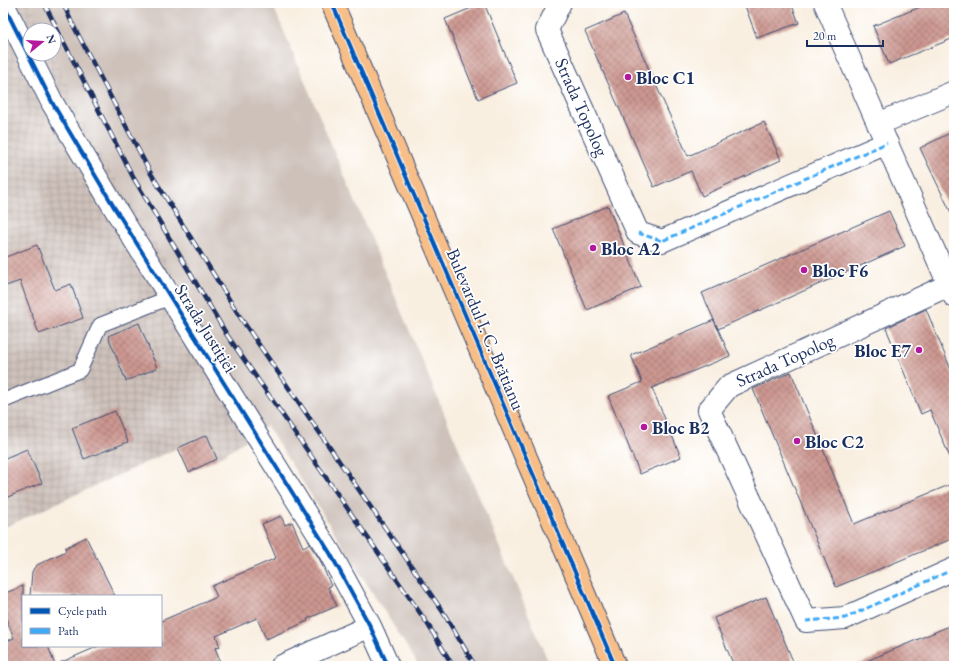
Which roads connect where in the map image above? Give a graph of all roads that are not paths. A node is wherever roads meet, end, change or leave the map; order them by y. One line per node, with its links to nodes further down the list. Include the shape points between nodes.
1 (332, 3): 14 (main road, Bulevardul I. C. Brătianu)
2 (560, 3): 6 (street, Strada Topolog, via 547,30 638,233 662,241)
3 (825, 3): 6 (street, Strada Topolog)
4 (5, 12): 8 (street, Strada Justiției, via 54,104)
5 (954, 92): 6 (street)
6 (882, 133): 7 (street, Strada Topolog)
7 (952, 290): 10 (street, Strada Topolog, via 728,386 709,410 806,621 845,618)
8 (171, 297): 9 (lane, via 100,325 80,370); 11 (street, Strada Justiției, via 330,553)
9 (3, 401)
10 (954, 569)
11 (370, 626): 12 (street); 13 (street, Strada Justiției)
12 (282, 666)
13 (388, 666)
14 (615, 666)

